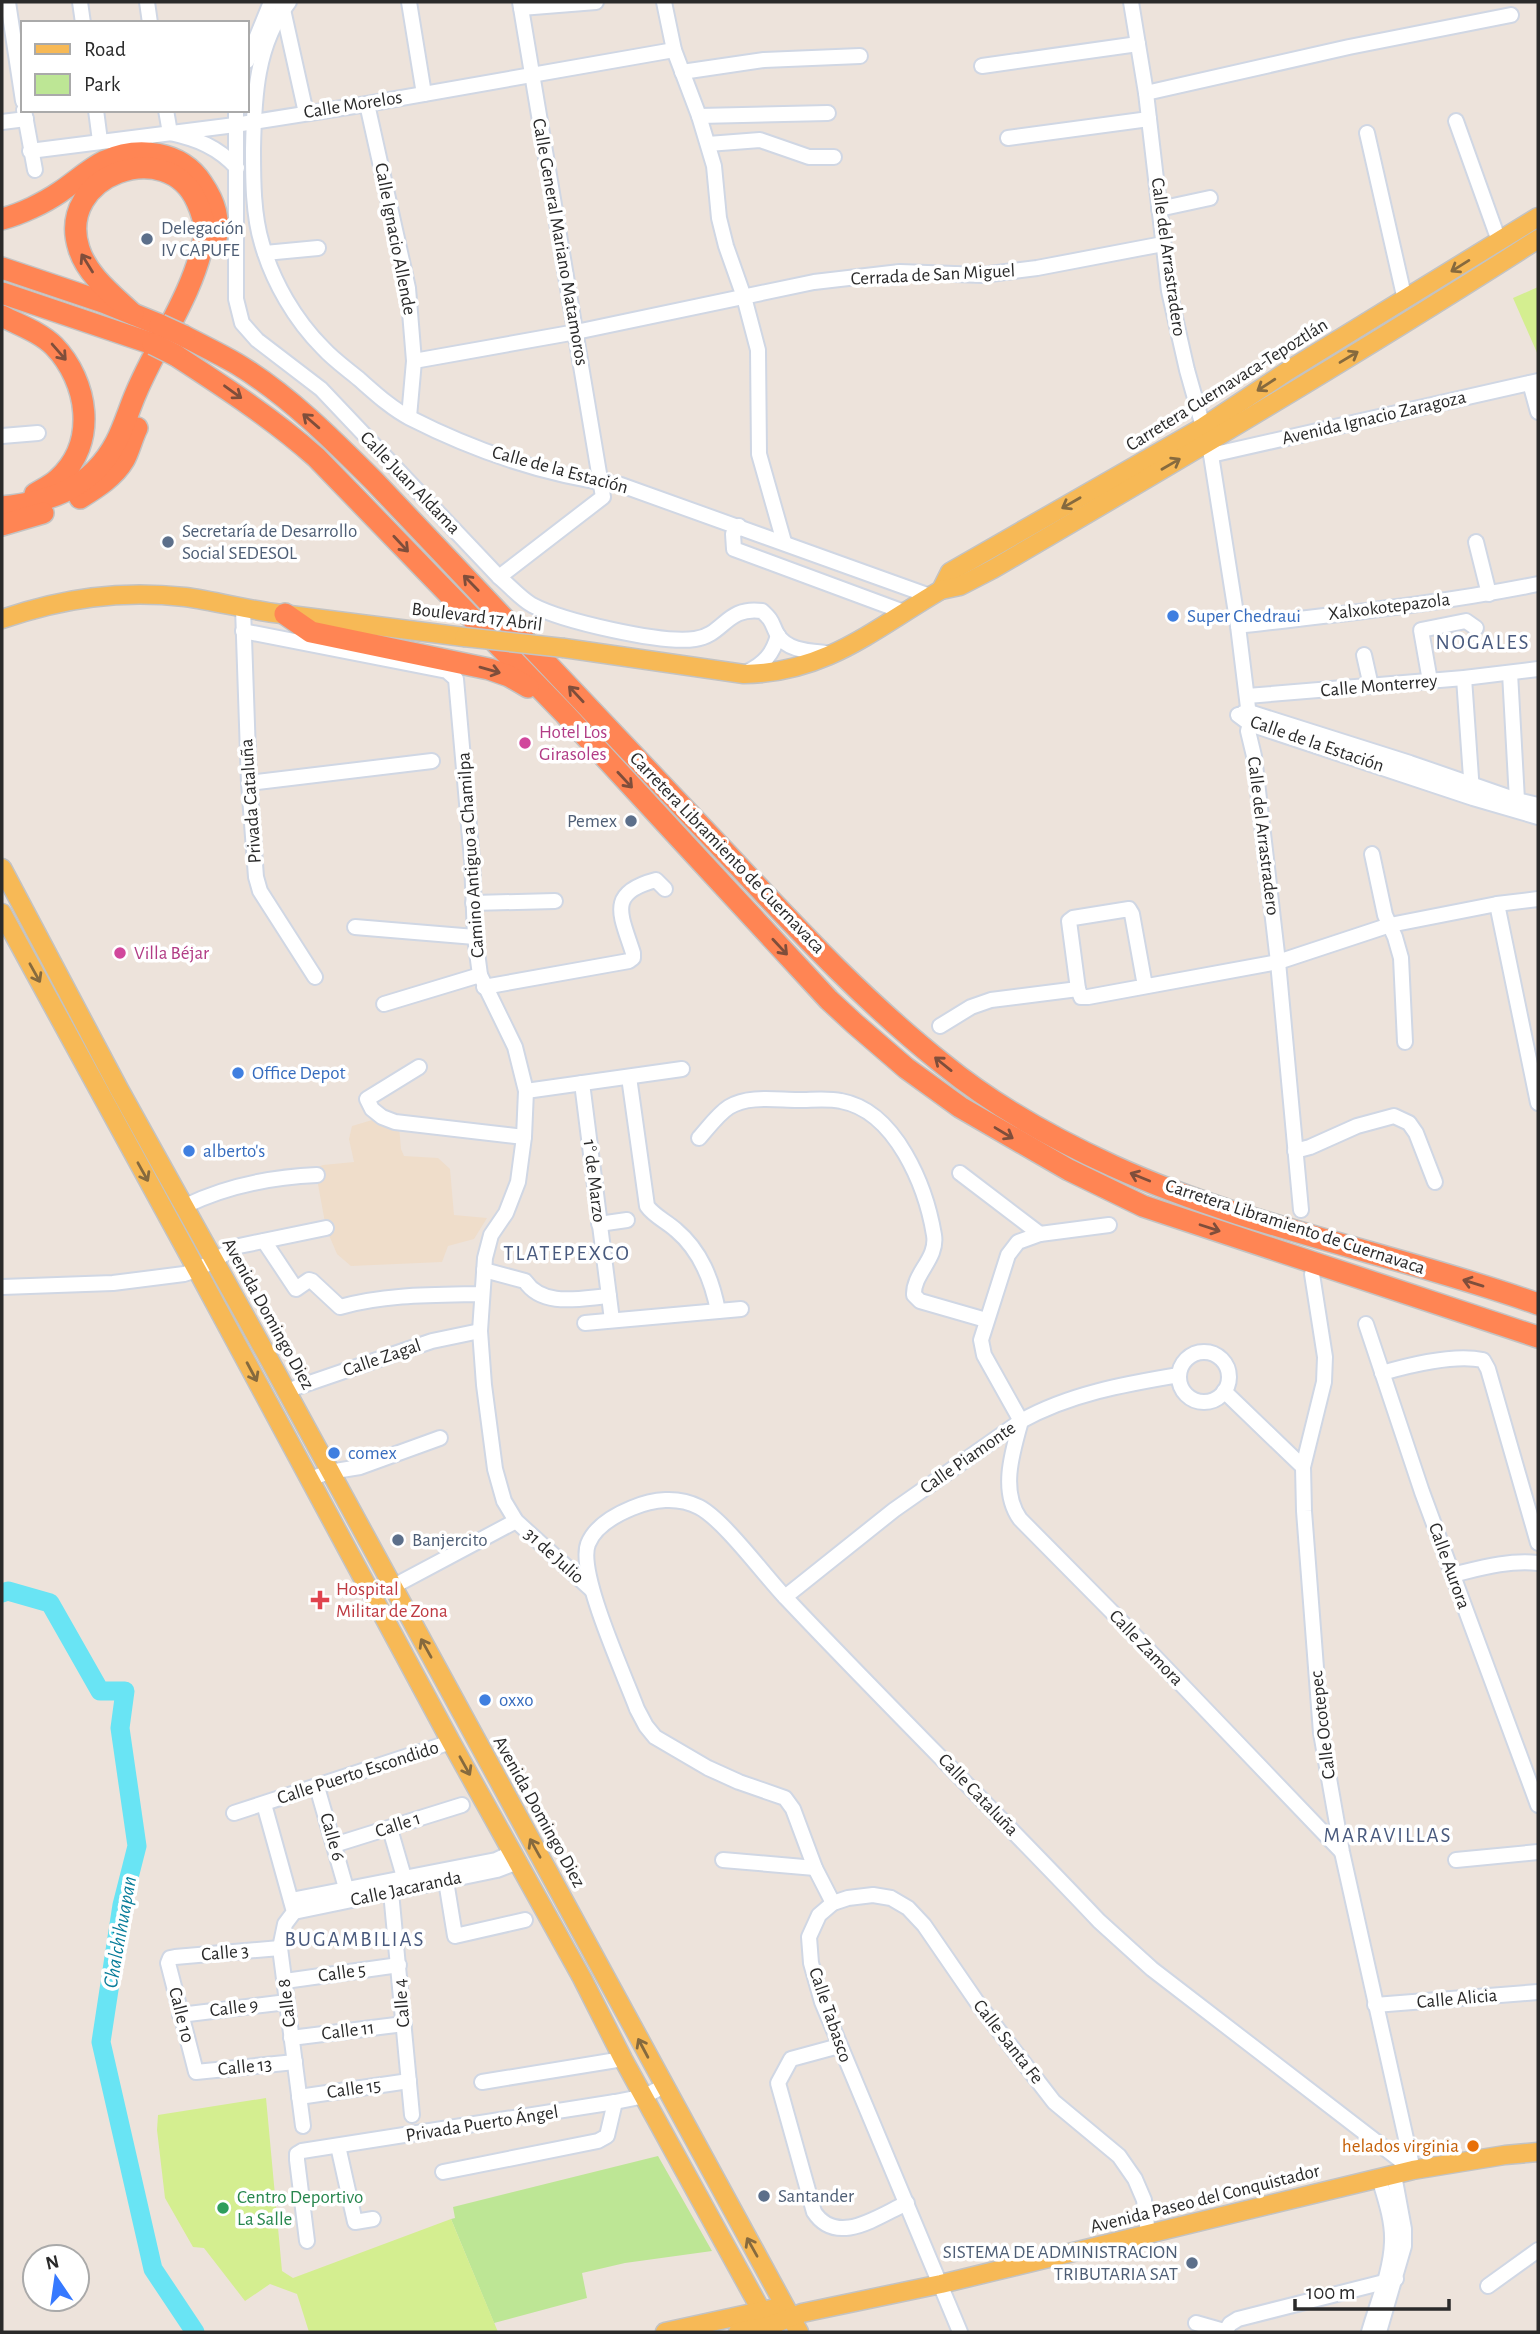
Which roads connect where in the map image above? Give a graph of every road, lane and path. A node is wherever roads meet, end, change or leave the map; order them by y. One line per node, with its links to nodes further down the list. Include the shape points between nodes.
1 (8, 2): 13 (street)
2 (80, 2): 11 (street)
3 (146, 2): 12 (street)
4 (409, 2): 23 (street)
5 (596, 2): 9 (street)
6 (664, 2): 15 (street)
7 (1131, 2): 14 (street, Calle del Arrastradero)
8 (281, 3): 17 (street); 27 (street); 33 (street, Calle de la Estación, via 262,58)
9 (520, 5): 20 (street, Calle General Mariano Matamoros)
10 (1511, 15): 21 (street)
11 (83, 21)
12 (150, 21)
13 (7, 41): 22 (street)
14 (1138, 44): 18 (street); 21 (street, Calle del Arrastradero)
15 (674, 50): 19 (street); 20 (street, Calle Morelos)
16 (860, 56): 19 (street, via 764,60)
17 (248, 59)
18 (982, 65)
19 (682, 72): 30 (street)
20 (531, 75): 23 (street, Calle Morelos); 62 (street, Calle General Mariano Matamoros)
21 (1146, 93): 32 (street, Calle del Arrastradero)
22 (21, 94)
23 (424, 94): 24 (street, Calle Morelos)
24 (367, 104): 27 (street, Calle Morelos); 65 (street, Calle Ignacio Allende, via 408,288)
25 (96, 112): 39 (street)
26 (166, 112): 36 (street)
27 (306, 113): 33 (street, Calle Morelos)
28 (828, 113): 30 (street)
29 (25, 115): 35 (street); 41 (street)
30 (699, 116): 40 (street)
31 (235, 118): 33 (street, Calle Morelos); 36 (street, Calle Morelos); 43 (street, Calle Juan Aldama)
32 (1149, 119): 38 (street); 48 (street, Calle del Arrastradero)
33 (254, 121): 47 (street, Calle de la Estación)
34 (1456, 121): 52 (street)
35 (2, 122)
36 (170, 133): 39 (street, Calle Morelos); 43 (street, via 197,139 223,153)
37 (1367, 134): 59 (street)
38 (1008, 138)
39 (100, 141): 41 (street, Calle Morelos)
40 (708, 144): 42 (street, via 760,139 809,157); 58 (street, via 719,218)
41 (30, 151): 44 (street)
42 (834, 157)
43 (237, 169): 46 (street, Calle Juan Aldama)
44 (35, 170)
45 (1210, 198): 48 (street)
46 (236, 202): 47 (street); 78 (street, Calle Juan Aldama, via 236,299 243,323 257,340 321,388)
47 (256, 203): 55 (street, Calle de la Estación)
48 (1159, 209): 53 (street, Calle del Arrastradero)
49 (1538, 217): 52 (main road, Carretera Cuernavaca-Tepoztlán)
50 (2, 219): 74 (highway, via 58,193 104,162 152,153 173,158 197,176 210,195 218,232 206,274 124,460 98,487 79,498)
51 (1538, 239): 71 (main road, Carretera Cuernavaca-Tepoztlán, one-way to 51)
52 (1499, 241): 59 (main road, Carretera Cuernavaca-Tepoztlán, one-way to 59)
53 (1163, 244): 58 (street, Cerrada de San Miguel, via 982,275 900,272 814,282); 71 (street, Calle del Arrastradero, via 1169,291)
54 (318, 248): 55 (street)
55 (265, 253): 68 (street, Calle de la Estación, via 289,305 322,348)
56 (2, 268): 60 (highway, Carretera Libramiento de Cuernavaca)
57 (2, 293): 63 (highway, Carretera Libramiento de Cuernavaca)
58 (744, 297): 62 (street, Cerrada de San Miguel); 76 (street, via 758,350 759,454)
59 (1405, 300): 71 (main road, Carretera Cuernavaca-Tepoztlán, one-way to 71, via 1289,370)
60 (133, 314): 63 (highway, Carretera Libramiento de Cuernavaca); 73 (highway, one-way to 73, via 92,271 79,251 75,232 87,192 123,170 153,168 182,181 194,195 204,225 184,295 105,460 51,499)
61 (2, 316): 73 (highway, one-way to 73, via 52,344 76,376 85,414 74,459 58,479)
62 (576, 332): 65 (street, Cerrada de San Miguel); 72 (street, Calle General Mariano Matamoros)
63 (157, 334): 64 (highway, Carretera Libramiento de Cuernavaca, bridge)
64 (179, 345): 99 (highway, Carretera Libramiento de Cuernavaca, one-way to 99, via 221,384 316,457); 153 (highway, Carretera Libramiento de Cuernavaca, one-way to 64, via 1175,1191 1076,1147 971,1085 853,984 330,438 238,364)
65 (414, 361): 68 (street, Calle Ignacio Allende)
66 (1534, 382): 67 (street); 71 (street, Avenida Ignacio Zaragoza)
67 (1538, 412)
68 (409, 417): 72 (street, Calle de la Estación, via 499,457)
69 (38, 433): 70 (street)
70 (2, 436)
71 (1207, 442): 80 (main road, Carretera Cuernavaca-Tepoztlán, via 950,572); 86 (street, Calle del Arrastradero)
72 (600, 482): 75 (street, Calle de la Estación); 78 (street, via 603,497 598,502)
73 (2, 507)
74 (2, 525)
75 (739, 526): 76 (street, Calle de la Estación); 83 (street, via 733,534 734,549)
76 (784, 542): 80 (street, Calle de la Estación)
77 (1476, 542): 81 (street)
78 (499, 577): 89 (street, Calle Juan Aldama, via 530,604 556,615 652,638 702,638 741,610 762,611)
79 (1538, 584): 81 (street, Xalxokotepazola)
80 (936, 593): 83 (main road, Boulevard 17 Abril)
81 (1489, 594): 86 (street, Xalxokotepazola)
82 (243, 608): 84 (main road, Boulevard 17 Abril); 85 (main road, Boulevard 17 Abril, via 184,597 108,595 83,597); 88 (street, Privada Cataluña)
83 (904, 612): 90 (main road, Boulevard 17 Abril)
84 (285, 614): 94 (main road, Boulevard 17 Abril, bridge); 99 (highway, one-way to 99, via 311,632 489,668 509,676)
85 (2, 619)
86 (1238, 626): 98 (street, Calle del Arrastradero)
87 (1476, 628): 96 (street, via 1466,621 1422,630)
88 (243, 631): 102 (street, Privada Cataluña); 112 (street, Camino Antiguo a Chamilpa, via 447,671 456,678)
89 (778, 635): 90 (street, Calle Juan Aldama, via 800,650); 94 (street, via 767,659)
90 (835, 654): 94 (main road, Boulevard 17 Abril, via 772,673)
91 (1364, 655): 97 (street)
92 (1538, 669): 93 (street, Calle Monterrey)
93 (1510, 673): 95 (street, Calle Monterrey); 104 (street)
94 (744, 674)
95 (1464, 678): 96 (street, Calle Monterrey); 103 (street)
96 (1430, 681): 97 (street, Calle Monterrey)
97 (1371, 687): 98 (street, Calle Monterrey)
98 (1247, 696): 100 (street, Calle del Arrastradero)
99 (565, 714): 161 (highway, Carretera Libramiento de Cuernavaca, one-way to 161, via 829,1000 906,1068 960,1107 1069,1170 1143,1206)
100 (1250, 718): 103 (street, Calle de la Estación); 118 (street, Calle del Arrastradero)
101 (432, 761): 102 (street)
102 (249, 783): 119 (street, Privada Cataluña, via 261,891)
103 (1472, 791): 104 (street, Calle de la Estación); 106 (street, Calle de la Estación)
104 (1517, 800): 105 (street, Calle de la Estación)
105 (1538, 805)
106 (1538, 817)
107 (1372, 854): 115 (street)
108 (2, 868): 138 (main road, Avenida Domingo Diez)
109 (665, 889): 120 (street, via 656,880 631,888 625,896 620,911 633,953 629,961)
110 (1538, 899): 113 (street)
111 (555, 901): 112 (street)
112 (473, 904): 117 (street, Camino Antiguo a Chamilpa)
113 (1497, 904): 115 (street); 131 (street)
114 (2, 913): 148 (main road, one-way to 148, via 186,1250)
115 (1390, 925): 118 (street); 125 (street, via 1401,958)
116 (355, 926): 117 (street)
117 (475, 937): 120 (street, Camino Antiguo a Chamilpa)
118 (1278, 962): 121 (street); 134 (street, Calle del Arrastradero)
119 (315, 977)
120 (482, 981): 123 (street); 130 (street, Camino Antiguo a Chamilpa, via 516,1047)
121 (1145, 986): 122 (street, via 1087,997 1081,997); 122 (street, via 1132,914 1124,909 1069,921)
122 (1078, 989): 124 (street, via 991,1000)
123 (384, 1004)
124 (940, 1026)
125 (1405, 1042)
126 (419, 1067): 132 (street, via 367,1099 372,1109 412,1126)
127 (682, 1069): 128 (street)
128 (629, 1076): 129 (street); 155 (street, via 647,1206 690,1243 705,1268)
129 (582, 1083): 130 (street); 141 (street, 1° de Marzo)
130 (526, 1091): 132 (street, Camino Antiguo a Chamilpa)
131 (1538, 1103)
132 (524, 1137): 147 (street, Camino Antiguo a Chamilpa, via 518,1182 491,1235)
133 (699, 1138): 157 (street, via 729,1107 752,1099 841,1101 863,1109 891,1131 914,1168 932,1223 932,1254 913,1285 914,1295 920,1301)
134 (1295, 1151): 137 (street, via 1394,1116 1409,1123 1416,1133); 139 (street, Calle del Arrastradero)
135 (960, 1174): 144 (street)
136 (317, 1175): 138 (street, via 212,1193)
137 (1435, 1182)
138 (185, 1206): 146 (main road, Avenida Domingo Diez)
139 (1301, 1210)
140 (627, 1220): 141 (street)
141 (599, 1224): 152 (street, 1° de Marzo)
142 (1109, 1225): 144 (street)
143 (326, 1228): 145 (street)
144 (1040, 1234): 157 (street, via 1018,1242 1008,1255)
145 (264, 1241): 146 (street, via 239,1246); 151 (street, via 296,1289 312,1281 340,1307 381,1297)
146 (214, 1259): 148 (street); 164 (main road, Avenida Domingo Diez)
147 (484, 1270): 151 (street, Camino Antiguo a Chamilpa); 152 (street, via 525,1281 532,1291 554,1299)
148 (191, 1272): 150 (street, via 113,1283); 170 (main road, one-way to 170, via 207,1287)
149 (1312, 1274): 168 (street, Calle Ocotepec, via 1325,1357 1324,1382)
150 (2, 1287)
151 (482, 1294): 160 (street, Camino Antiguo a Chamilpa)
152 (609, 1296): 156 (street, 1° de Marzo)
153 (1538, 1304)
154 (741, 1310): 155 (street)
155 (718, 1311): 156 (street)
156 (612, 1320): 158 (street)
157 (986, 1320): 166 (street, via 981,1339 984,1355)
158 (585, 1323)
159 (1366, 1324): 162 (street, Calle Aurora)
160 (480, 1331): 164 (street, Calle Zagal, via 432,1341); 171 (street, Camino Antiguo a Chamilpa, via 495,1469 504,1501)
161 (1534, 1337)
162 (1382, 1373): 172 (street, via 1441,1361 1483,1360); 174 (street, Calle Aurora)
163 (1179, 1375): 165 (street, via 1184,1393 1200,1402 1218,1398); 165 (street, via 1181,1366 1194,1354 1213,1353 1226,1365); 166 (street, Calle Piamonte, via 1120,1385 1038,1411)
164 (286, 1391): 169 (main road, Avenida Domingo Diez)
165 (1224, 1391): 168 (street)
166 (1021, 1421): 177 (street, Calle Piamonte, via 894,1510); 188 (street, Calle Zamora, via 1009,1485 1012,1507 1020,1519)
167 (440, 1438): 169 (street, via 360,1467)
168 (1303, 1467): 188 (street, Calle Ocotepec, via 1321,1733)
169 (329, 1472): 170 (street); 175 (main road, Avenida Domingo Diez)
170 (310, 1479): 179 (main road)
171 (516, 1521): 175 (street); 176 (street, 31 de Julio)
172 (1538, 1543)
173 (1538, 1563): 174 (street, via 1495,1564)
174 (1452, 1575): 184 (street, Calle Aurora)
175 (392, 1587): 178 (main road, Avenida Domingo Diez, one-way to 175)
176 (592, 1590): 177 (street, Calle Cataluña, via 586,1560 596,1531 617,1514 667,1499 700,1507); 193 (street, via 646,1726 655,1737 708,1768 785,1798)
177 (785, 1597): 225 (street, Calle Cataluña, via 1099,1921 1152,1969)
178 (453, 1699): 179 (main road); 217 (main road, Avenida Domingo Diez, one-way to 178)
179 (435, 1709): 180 (main road)
180 (451, 1742): 181 (street, Calle Puerto Escondido); 190 (main road, one-way to 190)
181 (317, 1787): 182 (street, Calle Puerto Escondido); 187 (street, Calle 6)
182 (264, 1804): 185 (street, Calle Puerto Escondido); 199 (street)
183 (462, 1805): 186 (street, Calle 1)
184 (1538, 1805)
185 (234, 1813)
186 (390, 1829): 187 (street, Calle 1); 194 (street)
187 (334, 1844): 196 (street, Calle 6)
188 (1342, 1852): 207 (street, Calle Ocotepec)
189 (1538, 1852): 192 (street)
190 (515, 1857): 194 (street, Calle Jacaranda); 195 (street, Calle Jacaranda, via 501,1869); 212 (main road)
191 (723, 1860): 193 (street)
192 (1456, 1860)
193 (815, 1868): 198 (street)
194 (404, 1877): 196 (street, Calle Jacaranda)
195 (446, 1881): 197 (street, Calle Jacaranda); 200 (street, via 455,1936)
196 (346, 1888): 199 (street, Calle Jacaranda)
197 (391, 1892): 199 (street, Calle Jacaranda); 203 (street, Calle 4)
198 (832, 1903): 211 (street, Calle Tabasco, via 819,1915 809,1937 811,1964); 230 (street, Calle Santa Fe, via 873,1895 908,1908 1054,2102 1119,2156 1144,2200)
199 (293, 1906): 201 (street, Calle 8)
200 (525, 1920)
201 (280, 1948): 202 (street, Calle 3); 204 (street, Calle 8)
202 (170, 1958): 208 (street, Calle 10)
203 (399, 1965): 204 (street, Calle 5); 209 (street, Calle 4)
204 (285, 1981): 206 (street, Calle 8)
205 (1538, 1992): 207 (street, Calle Alicia)
206 (287, 2002): 208 (street, Calle 9); 210 (street, Calle 8)
207 (1375, 2006): 225 (street, Calle Ocotepec)
208 (180, 2015): 214 (street, Calle 10)
209 (404, 2024): 210 (street, Calle 11); 215 (street, Calle 4)
210 (292, 2039): 213 (street, Calle 8)
211 (839, 2046): 228 (street, Calle Tabasco); 228 (street, via 791,2059 778,2083 814,2212 829,2227 848,2229)
212 (624, 2059): 216 (street); 218 (main road)
213 (295, 2062): 214 (street, Calle 13); 219 (street, Calle 8)
214 (196, 2071)
215 (409, 2081): 219 (street, Calle 15); 221 (street, Calle 4)
216 (482, 2082)
217 (664, 2086): 218 (street, Privada Puerto Ángel); 236 (main road, Avenida Domingo Diez, one-way to 217)
218 (645, 2096): 220 (street, Privada Puerto Ángel); 238 (main road)
219 (299, 2098): 222 (street, Calle 8)
220 (615, 2102): 223 (street, Privada Puerto Ángel); 226 (street, via 607,2136 598,2141)
221 (412, 2115)
222 (303, 2126)
223 (338, 2146): 229 (street, via 355,2222); 231 (street, Privada Puerto Ángel, via 297,2154)
224 (1538, 2152): 225 (main road, Avenida Paseo del Conquistador)
225 (1413, 2170): 227 (main road, Avenida Paseo del Conquistador)
226 (443, 2172)
227 (1387, 2176): 230 (main road, Avenida Paseo del Conquistador); 233 (street, via 1404,2229 1402,2259)
228 (907, 2203): 234 (street, Calle Tabasco)
229 (373, 2219)
230 (1148, 2234): 234 (main road, Avenida Paseo del Conquistador)
231 (307, 2241)
232 (1538, 2250): 235 (street)
233 (1390, 2280): 240 (street, via 1238,2319); 245 (street); 246 (street)
234 (941, 2284): 237 (main road, Avenida Paseo del Conquistador); 244 (street, Calle Tabasco)
235 (1488, 2286)
236 (775, 2290): 237 (main road, Avenida Domingo Diez); 237 (main road, via 795,2303)
237 (799, 2317): 238 (main road, Avenida Paseo del Conquistador); 243 (main road, via 811,2320)
238 (767, 2323): 241 (main road); 242 (main road)
239 (1196, 2323): 240 (street)
240 (1225, 2331)
241 (665, 2332)
242 (738, 2332)
243 (808, 2332)
244 (960, 2332)
245 (1369, 2332)
246 (1379, 2332)

